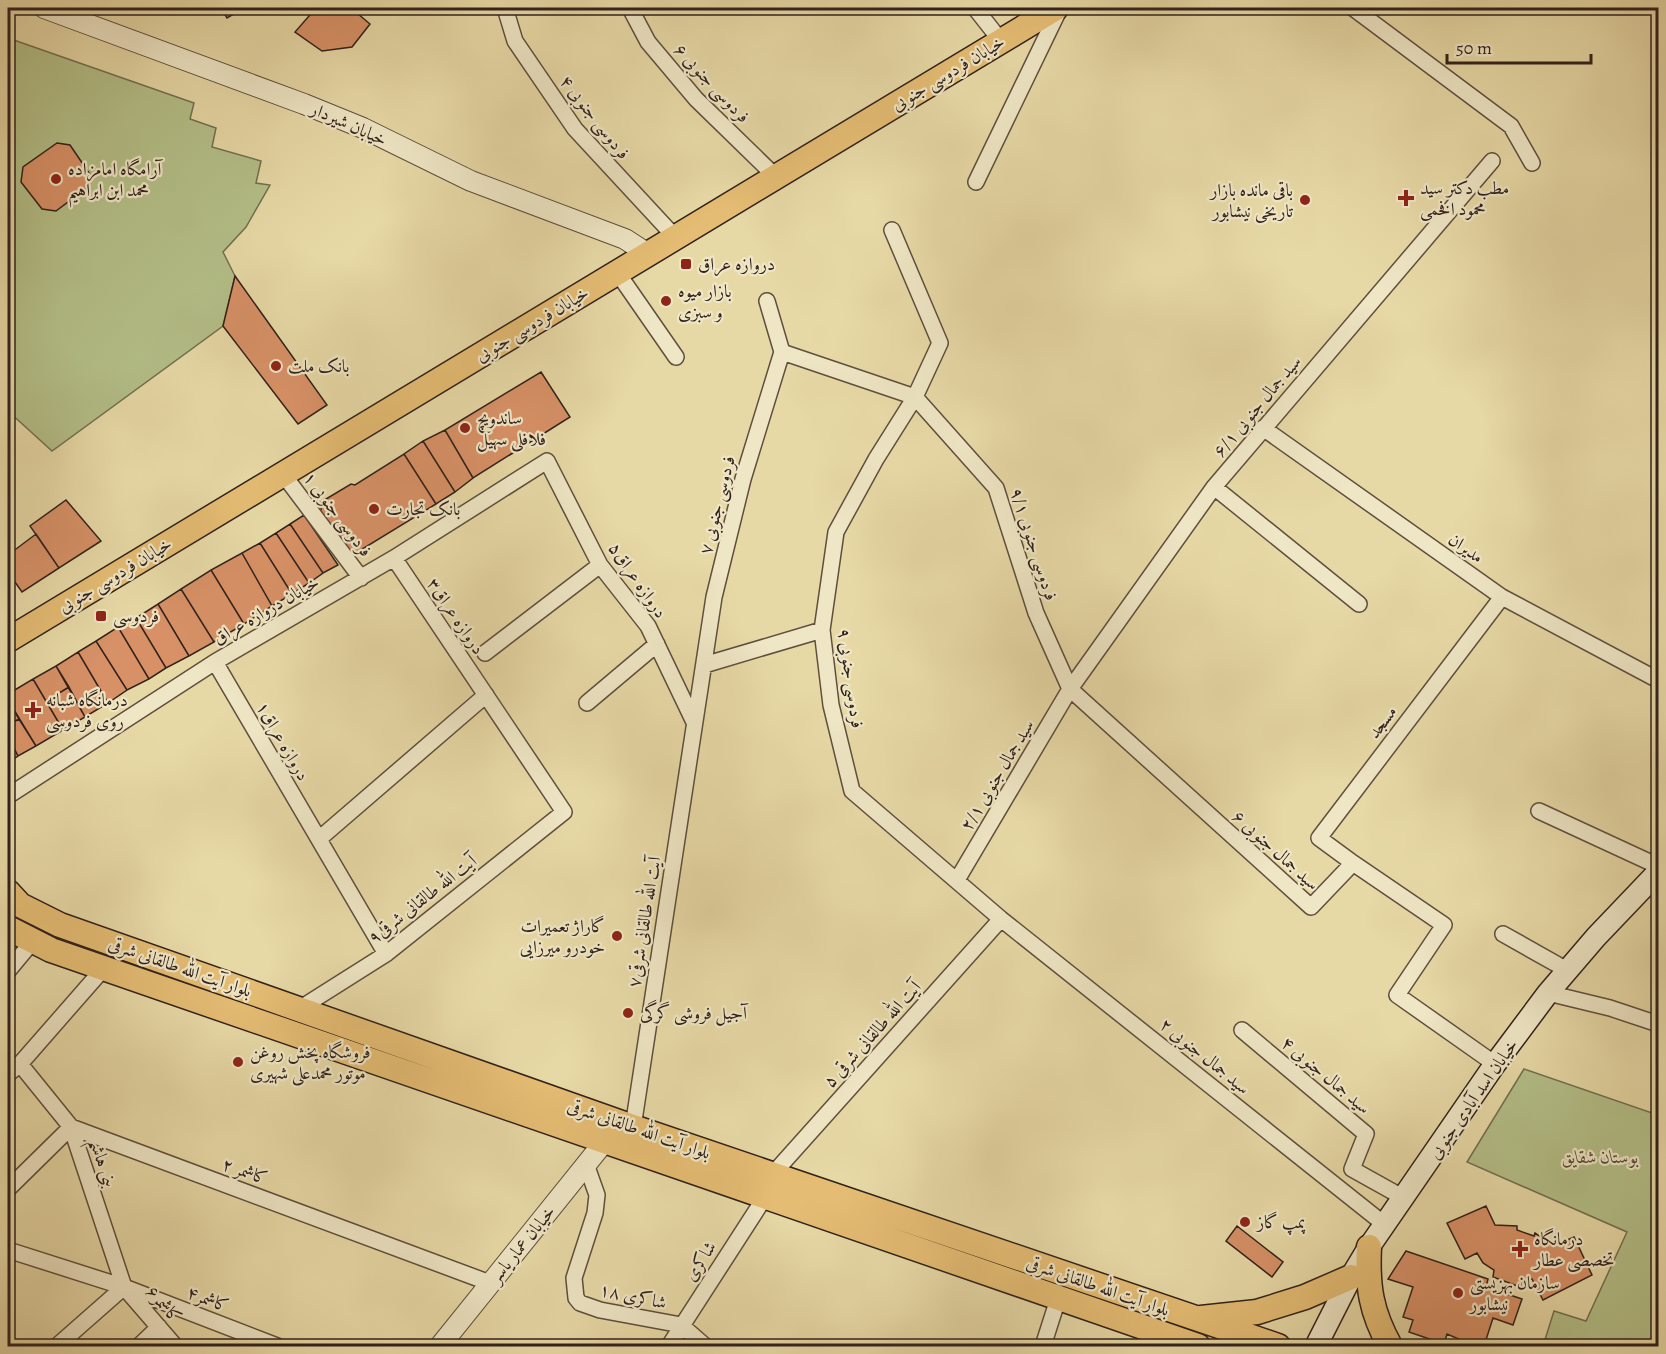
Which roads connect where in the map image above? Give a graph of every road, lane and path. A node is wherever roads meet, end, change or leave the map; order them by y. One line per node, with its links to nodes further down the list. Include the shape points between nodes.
1 (44, 8): 14 (street, خیابان شیردار, via 314,108 471,181 625,238)
2 (505, 8): 13 (street, فردوسی جنوبی ۴, via 515,41 575,129)
3 (630, 8): 10 (street, فردوسی جنوبی ۶, via 648,42 689,91)
4 (975, 8): 7 (street)
5 (1058, 8): 7 (main road, خیابان فردوسی جنوبی); 11 (street)
6 (1353, 8): 9 (street, via 1511,126)
7 (1001, 41): 10 (main road, خیابان فردوسی جنوبی)
8 (1492, 161): 20 (street, سید جمال جنوبی ۶/۱)
9 (1532, 163)
10 (776, 177): 13 (main road, خیابان فردوسی جنوبی)
11 (976, 182)
12 (892, 230): 19 (street, فردوسی جنوبی ۹, via 940,343)
13 (675, 237): 14 (main road, خیابان فردوسی جنوبی)
14 (648, 254): 15 (main road, خیابان فردوسی جنوبی)
15 (617, 272): 18 (street); 22 (main road, خیابان فردوسی جنوبی)
16 (767, 301): 17 (street)
17 (782, 352): 19 (street); 34 (street, فردوسی جنوبی ۷, via 743,479 714,597)
18 (676, 357)
19 (915, 397): 29 (street, فردوسی جنوبی ۹, via 836,532); 36 (street, فردوسی جنوبی ۹/۱, via 996,488 1036,613)
20 (1263, 428): 23 (street, سید جمال جنوبی ۶/۱); 27 (street, مدیران)
21 (547, 461): 24 (street, خیابان دروازه عراق); 25 (street, دروازه عراق۵)
22 (284, 474): 26 (street, فردوسی جنوبی ۱); 30 (main road, خیابان فردوسی جنوبی)
23 (1214, 487): 28 (street); 36 (street, سید جمال جنوبی ۶/۱)
24 (394, 558): 26 (street, خیابان دروازه عراق); 37 (street, دروازه عراق۳)
25 (600, 565): 31 (street, دروازه عراق۵, via 648,626); 32 (street)
26 (361, 578): 33 (street, خیابان دروازه عراق)
27 (1502, 597): 35 (street, مدیران); 44 (street, مسجد, via 1319,838)
28 (1359, 604)
29 (822, 630): 34 (street); 47 (street, فردوسی جنوبی ۹, via 831,705 852,791)
30 (8, 640)
31 (657, 644): 38 (street); 39 (street, دروازه عراق۵)
32 (485, 653)
33 (215, 662): 40 (street, خیابان دروازه عراق); 43 (street, دروازه عراق۱)
34 (704, 665): 39 (street, فردوسی جنوبی ۷)
35 (1659, 680)
36 (1070, 689): 44 (street, سید جمال جنوبی ۶, via 1311,907); 47 (street, سید جمال جنوبی ۲/۱)
37 (486, 695): 42 (street, دروازه عراق۳); 43 (street)
38 (587, 703)
39 (694, 722): 65 (street, آیت الله طالقانی شرقی۷)
40 (8, 796)
41 (1539, 811): 45 (street)
42 (564, 812): 53 (street, آیت الله طالقانی شرقی۹)
43 (319, 839): 53 (street, دروازه عراق۱)
44 (1353, 863): 62 (street, via 1444,925 1397,995)
45 (1659, 866)
46 (1659, 872): 55 (main road, خیابان اسد آبادی جنوبی)
47 (957, 880): 49 (street, فردوسی جنوبی ۹)
48 (8, 892): 58 (main road, بلوار آیت الله طالقانی شرقی, via 20,904 60,925)
49 (1001, 919): 68 (street, آیت الله طالقانی شرقی ۵); 71 (street, سید جمال جنوبی ۲)
50 (8, 928): 52 (main road, بلوار آیت الله طالقانی شرقی)
51 (1503, 934): 55 (street)
52 (33, 941): 54 (main road, بلوار آیت الله طالقانی شرقی); 56 (street)
53 (386, 954): 58 (street, آیت الله طالقانی شرقی۹)
54 (104, 968): 61 (street); 66 (main road, بلوار آیت الله طالقانی شرقی)
55 (1567, 970): 57 (main road, خیابان اسد آبادی جنوبی)
56 (8, 971)
57 (1548, 993): 59 (street); 62 (main road, خیابان اسد آبادی جنوبی)
58 (299, 1009): 65 (main road, بلوار آیت الله طالقانی شرقی)
59 (1659, 1024)
60 (1242, 1030): 70 (street, سید جمال جنوبی ۴, via 1366,1134 1352,1169)
61 (20, 1064): 63 (street); 64 (street, بنی هاشم)
62 (1495, 1064): 70 (main road, خیابان اسد آبادی جنوبی)
63 (8, 1074)
64 (71, 1127): 69 (street); 75 (street, کاشمر ۲); 76 (street, بنی هاشم)
65 (633, 1127): 68 (main road, بلوار آیت الله طالقانی شرقی)
66 (605, 1141): 67 (street, خیابان عمار یاسر); 68 (main road, بلوار آیت الله طالقانی شرقی)
67 (586, 1164): 75 (street, خیابان عمار یاسر); 79 (street, شاکری ۱۸, via 597,1195 595,1213 573,1278 576,1298 600,1310)
68 (769, 1186): 77 (main road, بلوار آیت الله طالقانی شرقی); 78 (main road, بلوار آیت الله طالقانی شرقی); 79 (street, شاکری)
69 (8, 1189)
70 (1404, 1198): 71 (main road, خیابان اسد آبادی جنوبی)
71 (1384, 1224): 72 (main road, خیابان اسد آبادی جنوبی)
72 (1370, 1247): 74 (main road, خیابان اسد آبادی جنوبی); 92 (main road, via 1367,1280 1374,1311)
73 (8, 1250): 76 (street, کاشمر۴)
74 (1351, 1277): 78 (main road, via 1305,1297 1257,1311); 91 (main road, خیابان اسد آبادی جنوبی)
75 (490, 1283): 85 (street, خیابان عمار یاسر)
76 (124, 1287): 80 (street, کاشمر۶); 81 (street); 84 (street, کاشمر۴)
77 (1058, 1299): 88 (street); 89 (main road, بلوار آیت الله طالقانی شرقی)
78 (1194, 1318): 90 (main road, بلوار آیت الله طالقانی شرقی)
79 (681, 1325): 86 (street, شاکری); 87 (street)
80 (159, 1327): 82 (street); 83 (street, کاشمر۶)
81 (57, 1347)
82 (140, 1347)
83 (175, 1347)
84 (277, 1347)
85 (440, 1347)
86 (669, 1347)
87 (705, 1347)
88 (1043, 1347)
89 (1198, 1347)
90 (1278, 1347)
91 (1316, 1347)
92 (1390, 1347)

